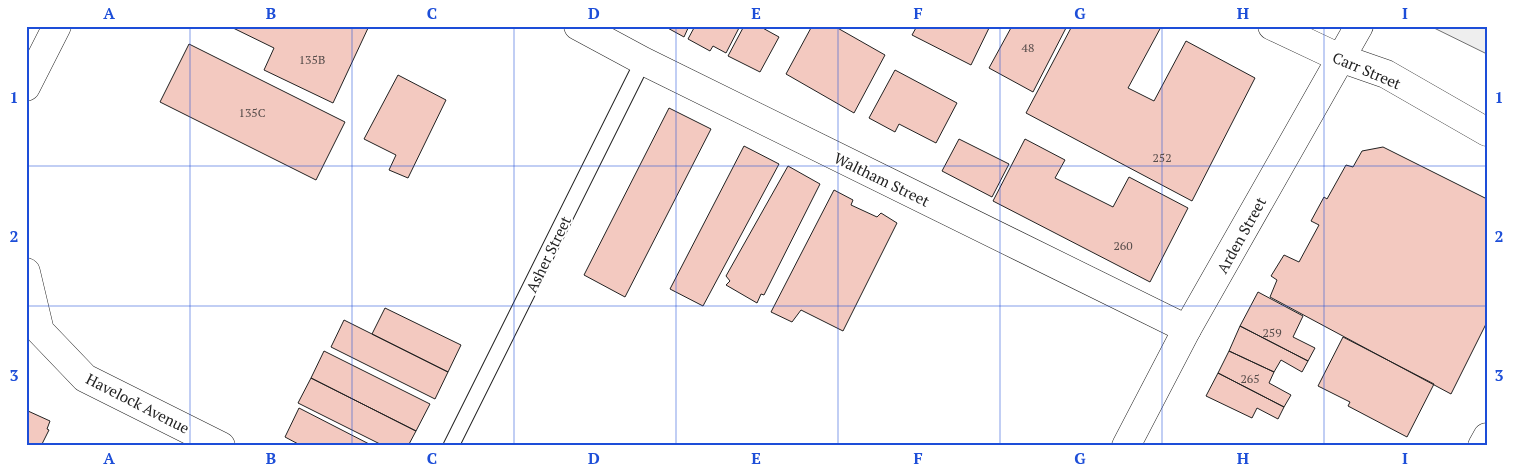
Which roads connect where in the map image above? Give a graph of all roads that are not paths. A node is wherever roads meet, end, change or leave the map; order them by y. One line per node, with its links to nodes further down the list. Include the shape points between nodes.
1 (58, 26): 7 (street)
2 (578, 26): 6 (street, Waltham Street)
3 (1272, 26): 5 (street, Carr Street)
4 (1359, 26): 5 (street, Arden Street)
5 (1340, 58): 8 (street, Carr Street, via 1386,74); 10 (street, Arden Street)
6 (643, 61): 10 (street, Waltham Street); 13 (lane, Asher Street)
7 (26, 87)
8 (1487, 132)
9 (26, 272): 12 (street, Havelock Avenue, via 40,331 85,378)
10 (1187, 329): 14 (street, Arden Street)
11 (1487, 437): 15 (street)
12 (221, 446)
13 (451, 446)
14 (1126, 446)
15 (1482, 446)

